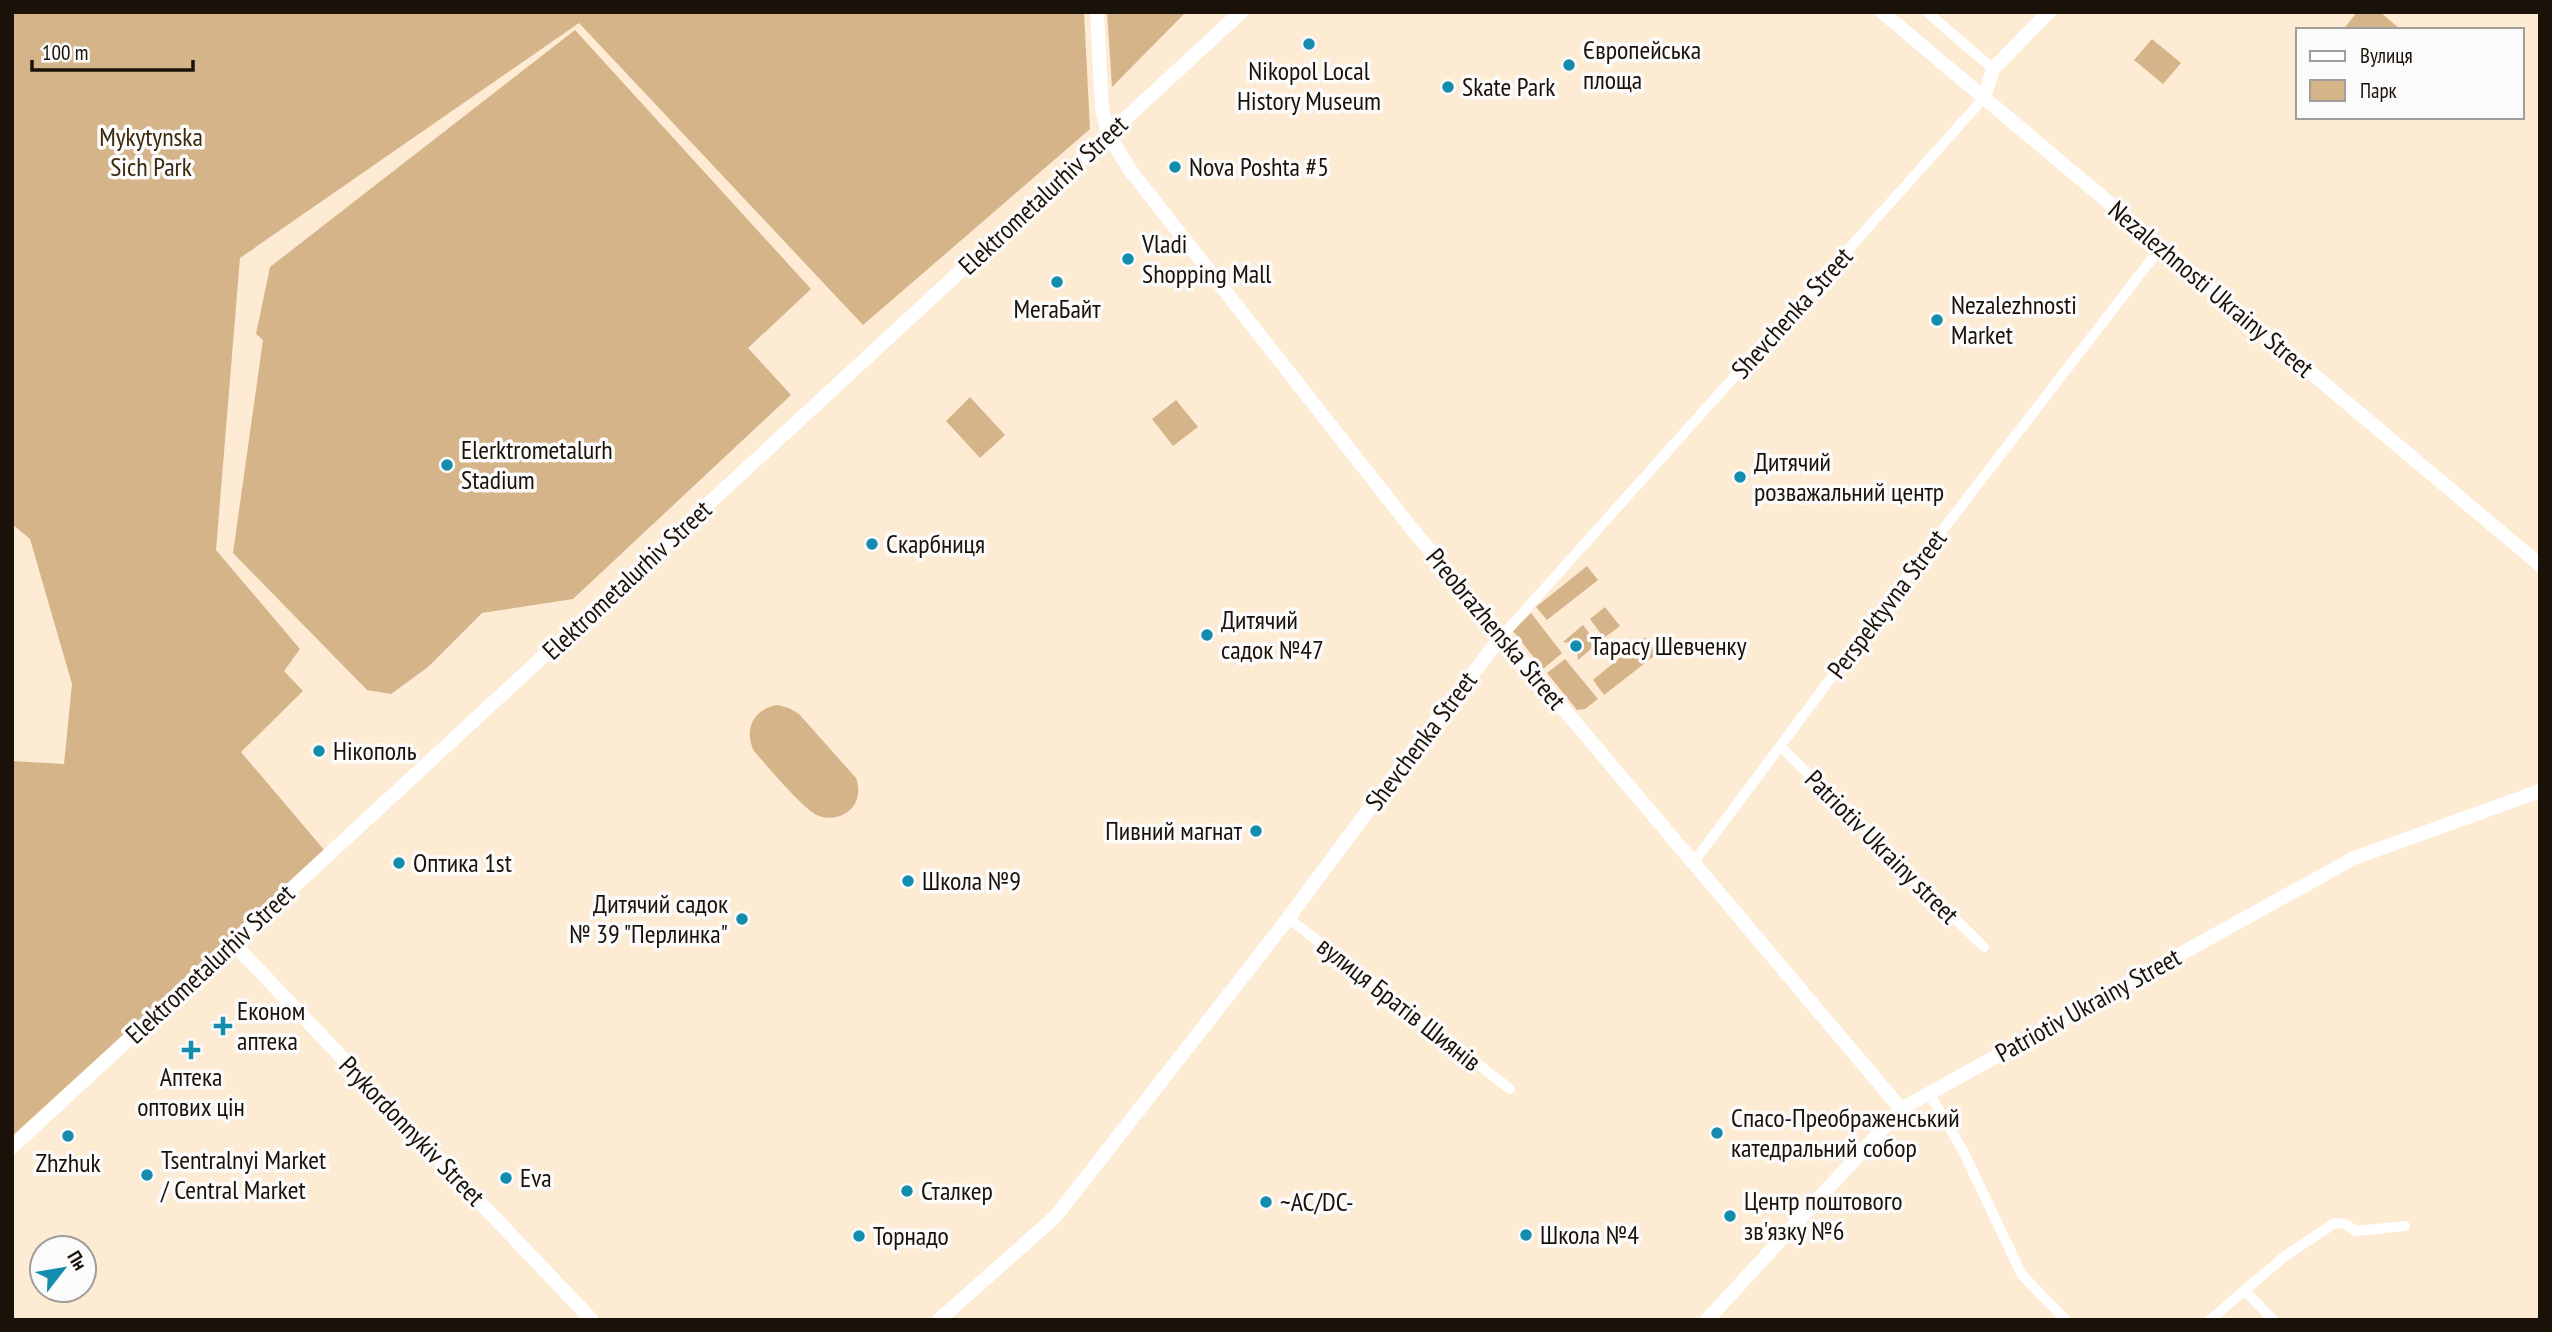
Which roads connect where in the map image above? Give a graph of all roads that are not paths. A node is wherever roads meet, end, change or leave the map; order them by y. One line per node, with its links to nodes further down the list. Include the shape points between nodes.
1 (1097, 12): 8 (main road, via 1102,109)
2 (1241, 12): 8 (main road, Elektrometalurhiv Street)
3 (1882, 12): 7 (main road, Nezalezhnosti Ukrainy Street)
4 (1927, 12): 6 (street)
5 (2049, 12): 6 (main road, Shevchenka Street)
6 (1993, 69): 7 (main road, Shevchenka Street)
7 (1984, 98): 9 (main road, Nezalezhnosti Ukrainy Street); 11 (street, Shevchenka Street)
8 (1108, 134): 11 (main road, Preobrazhenska Street, via 1130,170 1412,530); 16 (main road, Elektrometalurhiv Street)
9 (2161, 247): 10 (main road, Nezalezhnosti Ukrainy Street); 12 (street, Perspektyvna Street)
10 (2537, 558)
11 (1502, 636): 14 (main road, Preobrazhenska Street); 15 (main road, Shevchenka Street)
12 (1780, 746): 14 (street, Perspektyvna Street); 17 (street, Patriotiv Ukrainy street)
13 (2540, 792): 19 (main road, Patriotiv Ukrainy Street, via 2354,858)
14 (1693, 863): 20 (main road, Preobrazhenska Street)
15 (1289, 918): 18 (street, вулиця Братів Шиянів); 25 (main road, Shevchenka Street, via 1056,1216)
16 (233, 943): 21 (main road, Elektrometalurhiv Street); 24 (main road, Prykordonnykiv Street)
17 (1983, 947)
18 (1510, 1090)
19 (1929, 1093): 20 (main road, Patriotiv Ukrainy Street); 27 (street, via 1963,1151 2022,1275)
20 (1901, 1109): 26 (main road, Patriotiv Ukrainy Street)
21 (12, 1147)
22 (2405, 1226): 23 (street, via 2356,1231 2335,1223 2285,1256)
23 (2245, 1291): 28 (street); 29 (street)
24 (592, 1320)
25 (939, 1320)
26 (1707, 1320)
27 (2066, 1320)
28 (2210, 1320)
29 (2273, 1320)

